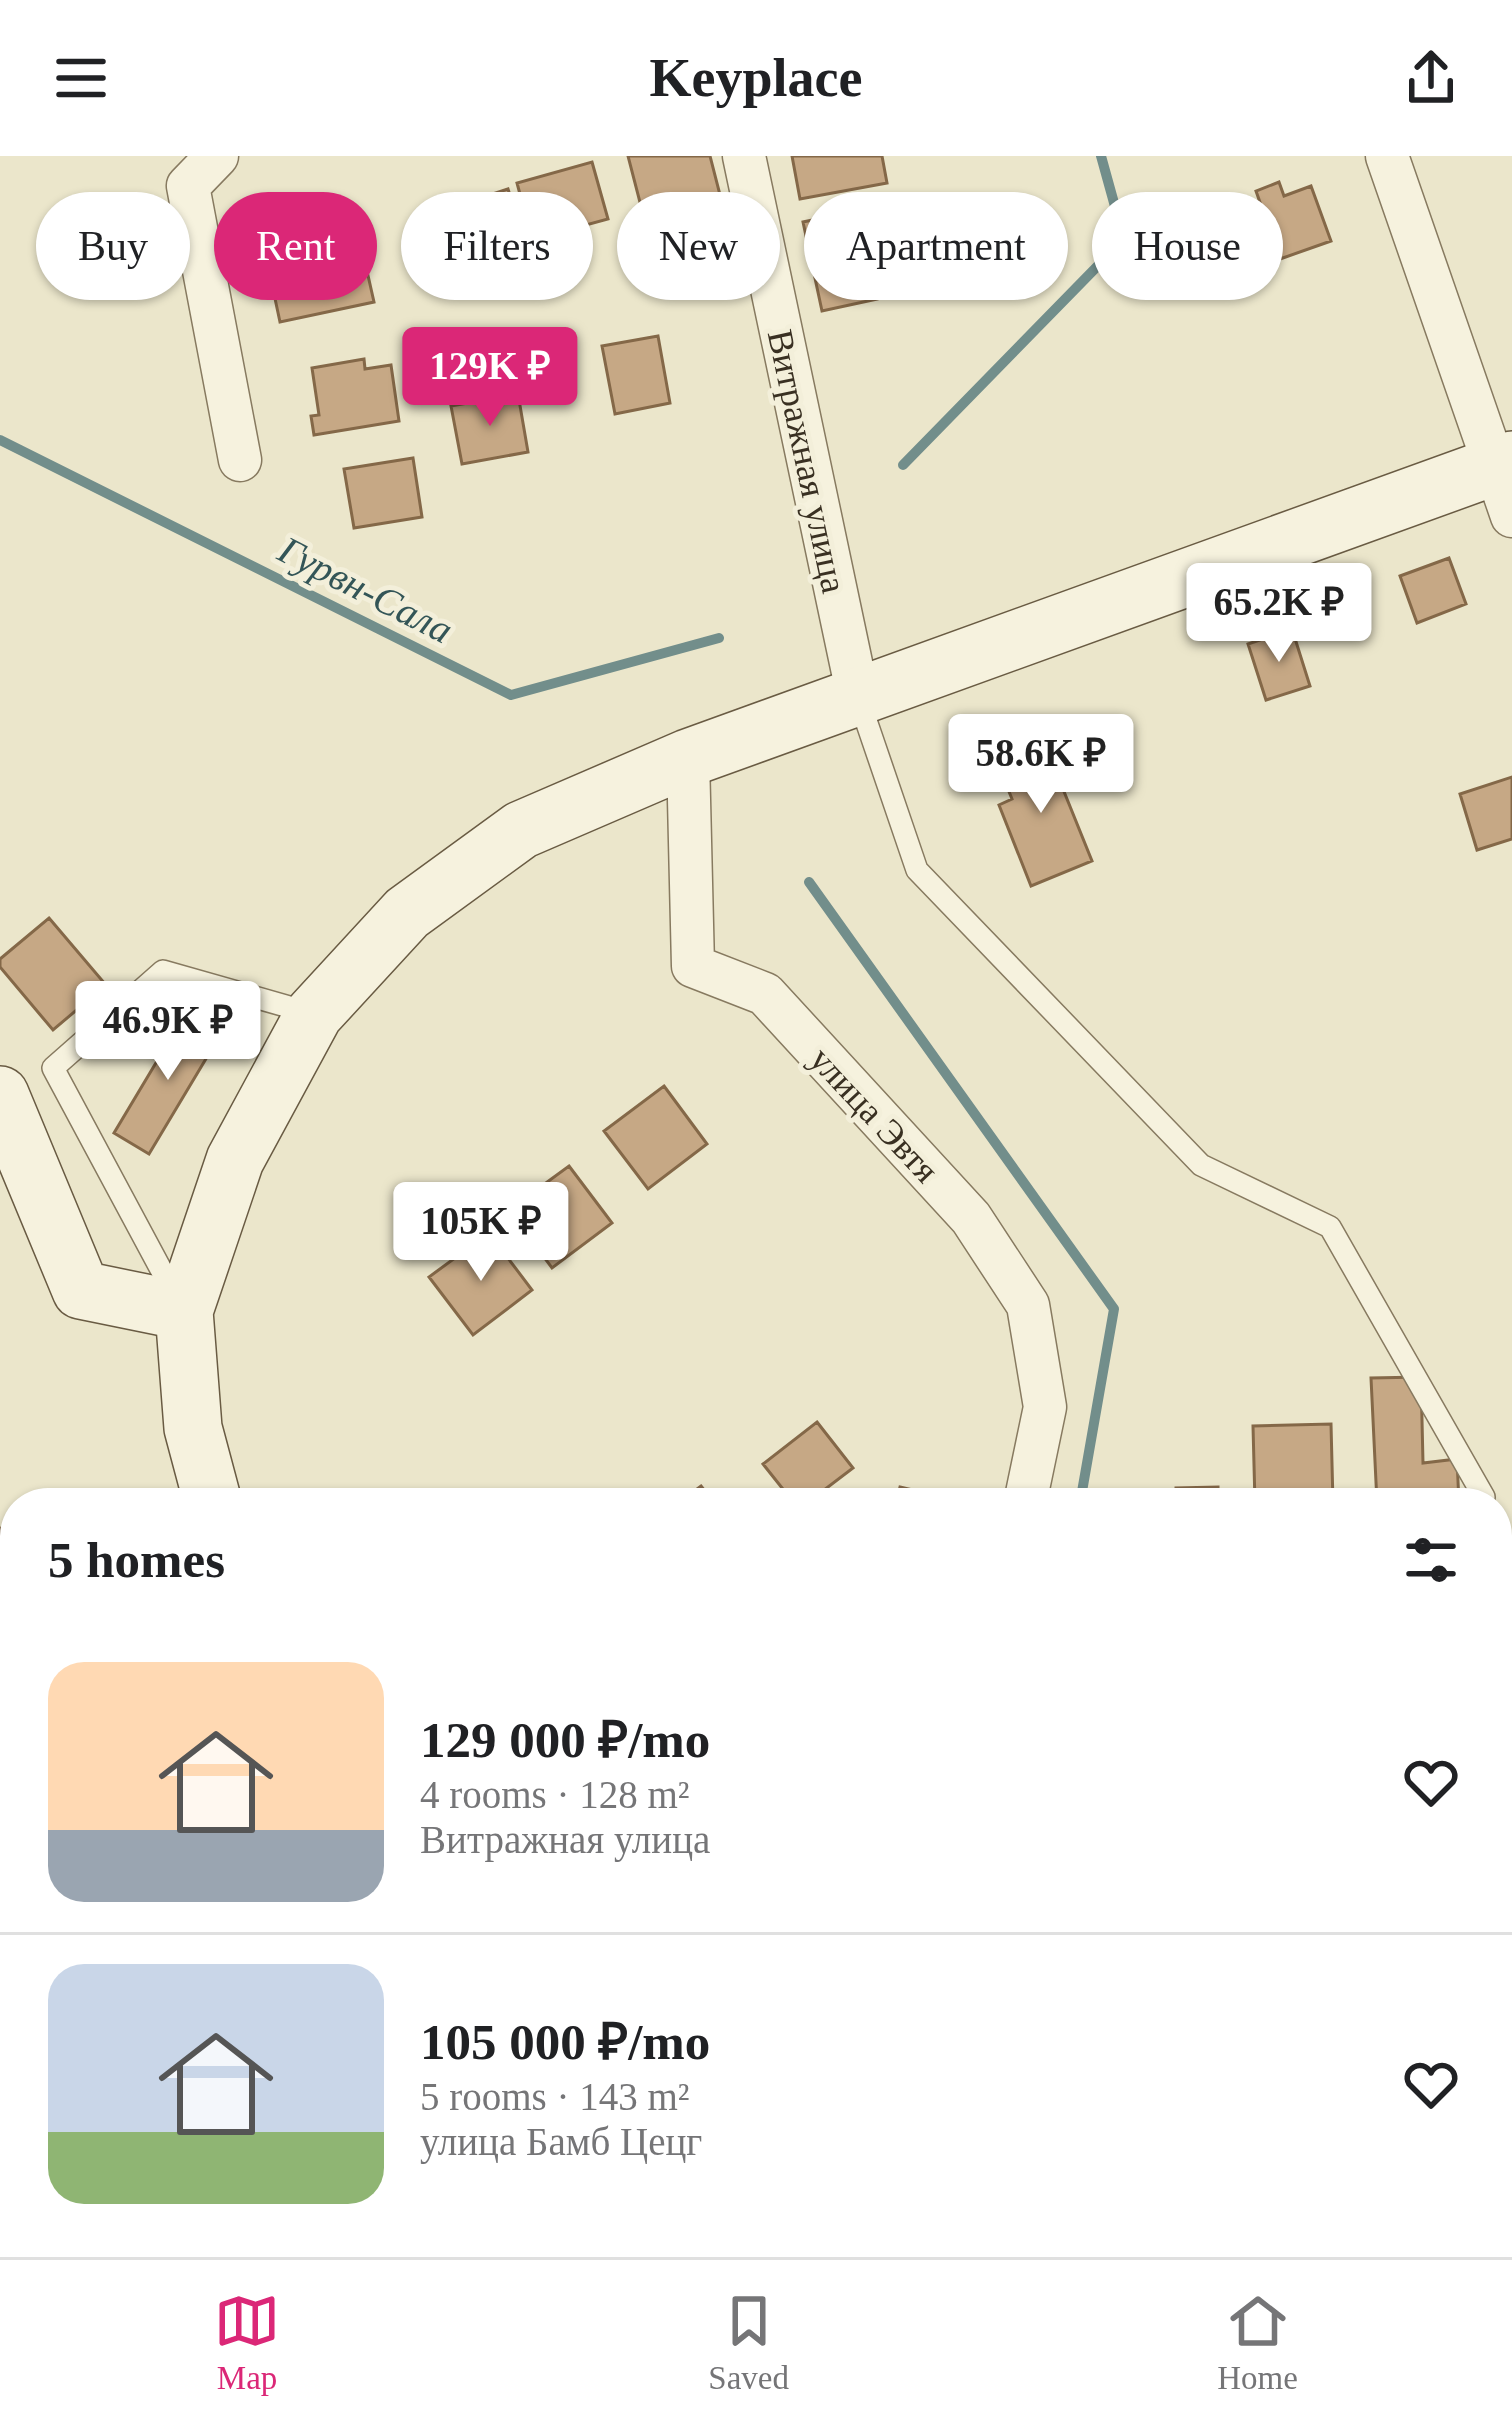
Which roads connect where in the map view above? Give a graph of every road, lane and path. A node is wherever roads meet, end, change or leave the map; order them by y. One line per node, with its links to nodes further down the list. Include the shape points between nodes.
1 (217, 156): 4 (street, via 188,186)
2 (744, 156): 6 (street, Витражная улица)
3 (1387, 156): 5 (street)
4 (240, 460)
5 (1506, 481): 6 (main road)
6 (858, 696): 7 (main road); 13 (lane, via 916,870 1202,1165 1330,1227)
7 (688, 758): 8 (main road, via 521,830 407,913); 12 (street, улица Эвтя, via 694,966 765,994 970,1219 1028,1305 1046,1407)
8 (314, 1014): 10 (main road, via 236,1160); 10 (lane, via 163,971 53,1068)
9 (0, 1095): 10 (main road, via 81,1290)
10 (184, 1311): 11 (main road, via 193,1427)
11 (209, 1488)
12 (1027, 1488)
13 (1479, 1488)

